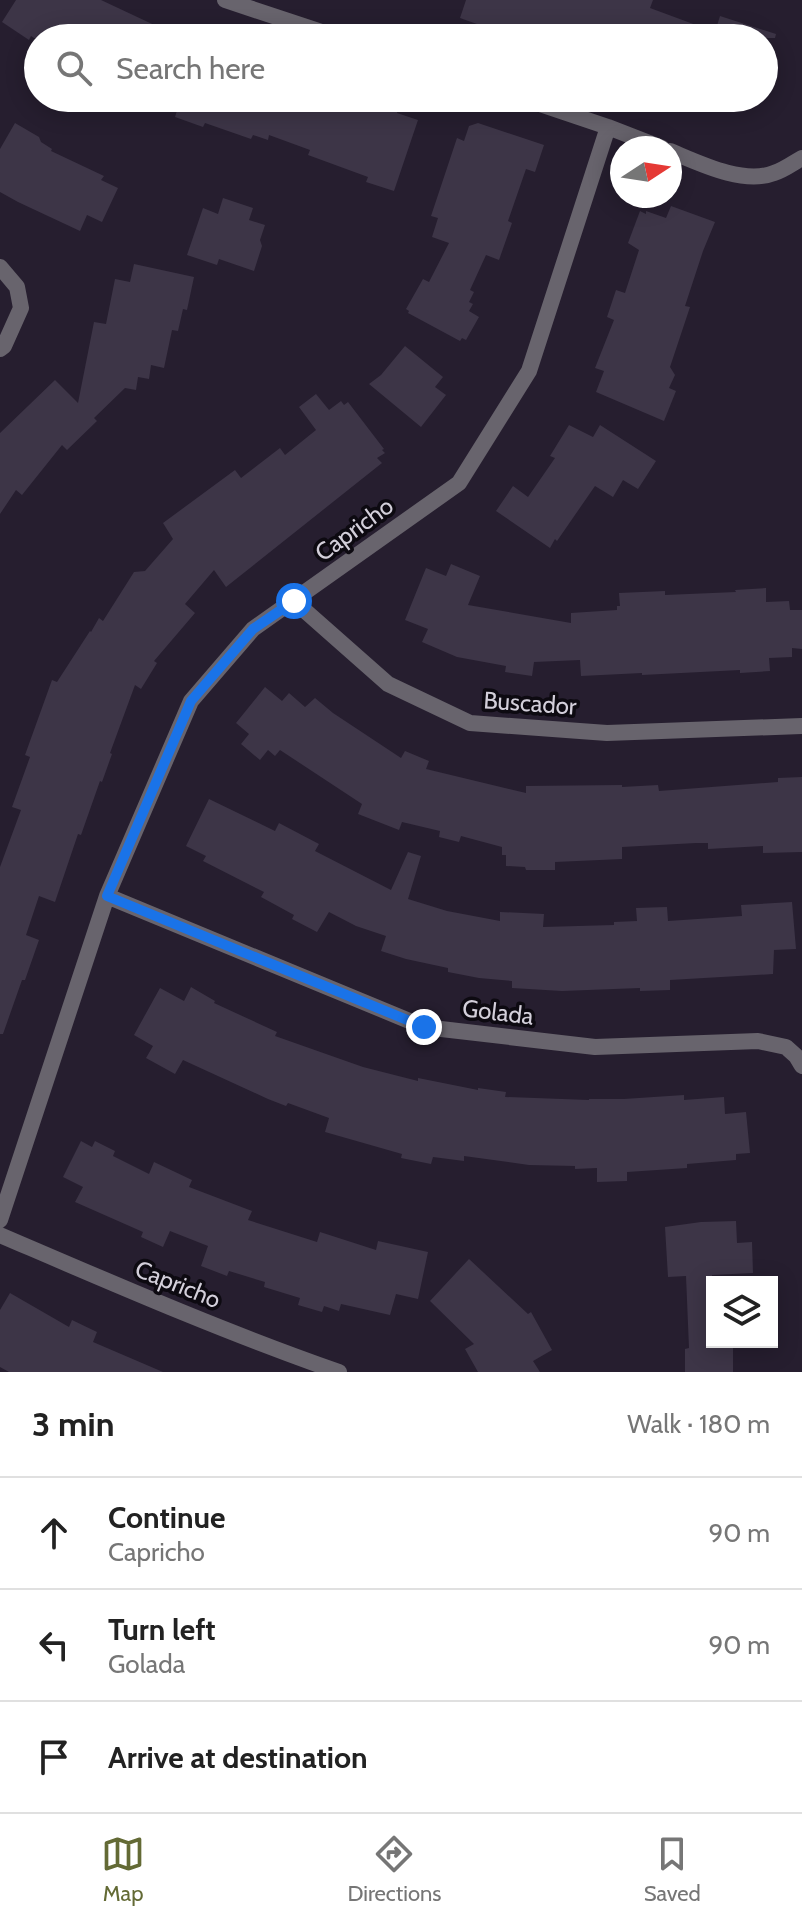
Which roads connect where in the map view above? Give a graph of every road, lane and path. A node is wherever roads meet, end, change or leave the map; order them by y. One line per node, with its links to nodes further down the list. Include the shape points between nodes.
1 (225, 0): 2 (street)
2 (298, 24)
3 (564, 112): 4 (street)
4 (608, 127): 5 (street); 10 (street, Capricho, via 529,371 459,483)
5 (631, 136)
6 (682, 156): 7 (street, via 736,175 772,174)
7 (802, 158)
8 (0, 267): 9 (street, via 17,287 21,308)
9 (0, 349)
10 (294, 601): 11 (street, Buscador, via 388,684 470,723 607,733); 12 (street, Capricho, via 253,629 191,701)
11 (802, 726)
12 (107, 896): 13 (street, Golada, via 424,1027 595,1047 758,1041 786,1047); 14 (street, Capricho)
13 (802, 1066)
14 (0, 1220)
15 (0, 1235): 16 (street, Capricho)
16 (339, 1372)

